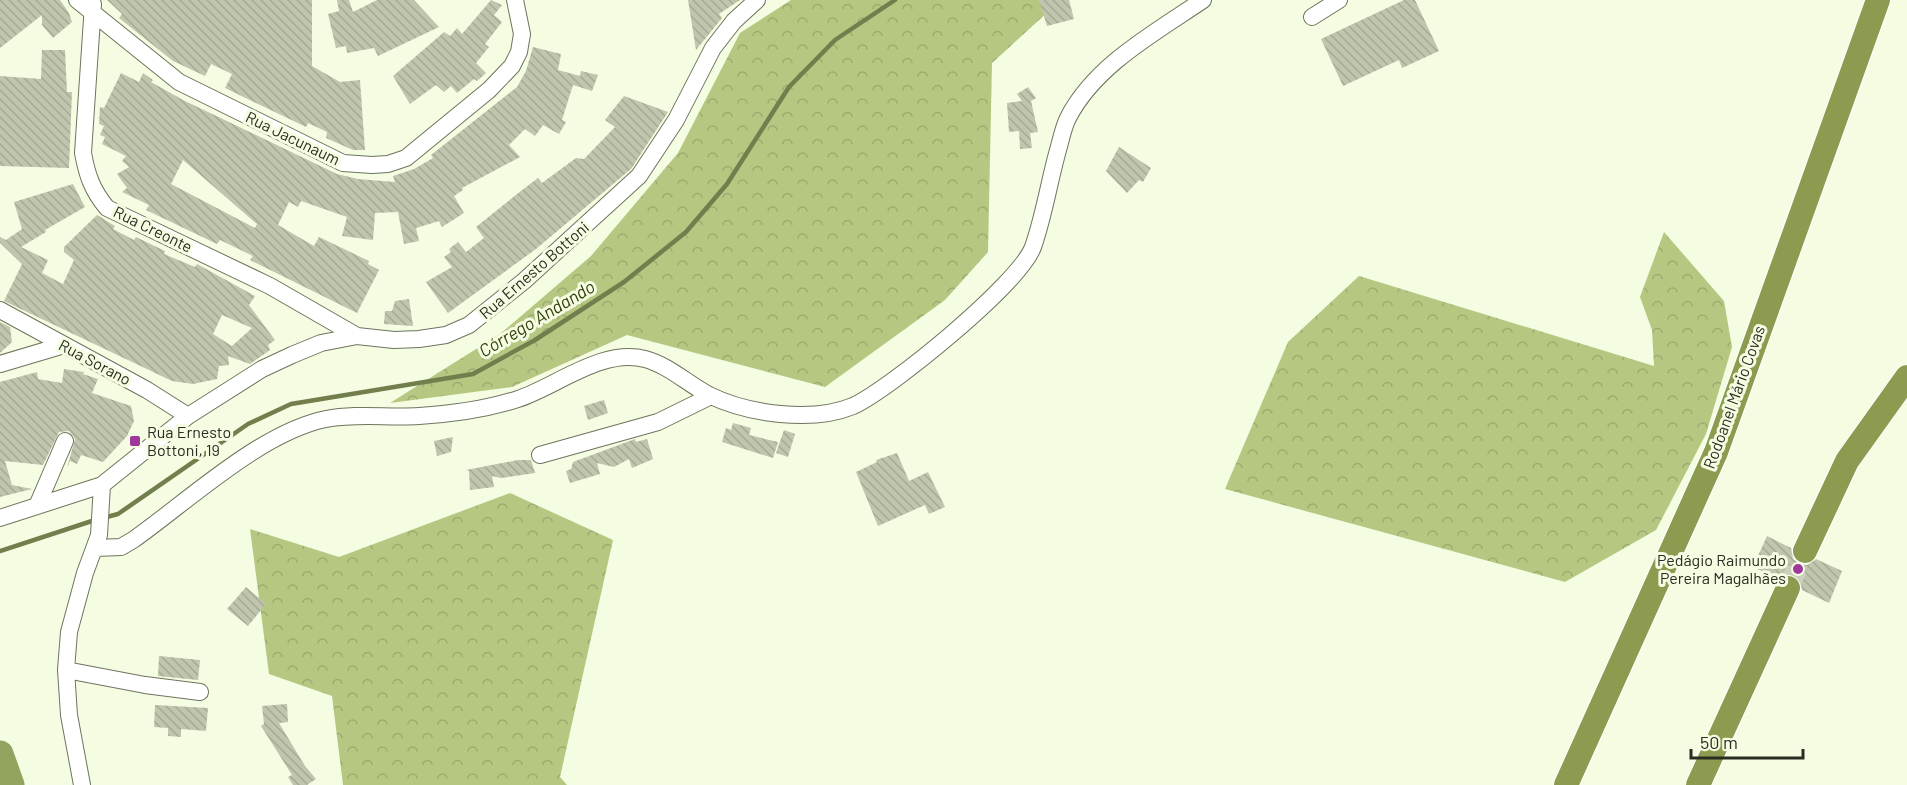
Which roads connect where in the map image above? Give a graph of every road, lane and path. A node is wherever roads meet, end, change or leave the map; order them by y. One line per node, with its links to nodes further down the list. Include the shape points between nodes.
1 (77, 0): 7 (street, Rua Jacunaum)
2 (514, 0): 7 (street, Rua Jacunaum, via 522,34 512,66 489,90 406,158 372,165 343,163 179,82)
3 (757, 0): 10 (street, Rua Ernesto Bottoni, via 713,48 676,120 639,176 524,281 469,325 447,335 394,340)
4 (1203, 0): 14 (street, via 1109,68 1082,97 1067,120 1031,252 1017,271 939,345 886,386 832,412 768,413)
5 (1339, 0): 8 (street)
6 (1878, 0): 27 (highway, Rodoanel Mário Covas, via 1716,452)
7 (93, 6): 10 (street, Rua Creonte, via 83,153 87,177 96,194 108,208 270,286)
8 (1312, 17)
9 (0, 310): 11 (street, Rua Sorano)
10 (357, 336): 15 (street, Rua Ernesto Bottoni, via 321,343 262,369)
11 (64, 345): 12 (street); 15 (street, Rua Sorano)
12 (0, 364)
13 (1907, 377): 22 (highway, via 1847,461)
14 (711, 396): 17 (street, via 658,422); 21 (street, via 645,359 621,358 490,406 417,416 363,414 323,419 268,443 127,543 109,548)
15 (188, 416): 18 (street, Rua Ernesto Bottoni)
16 (65, 441): 19 (street)
17 (540, 455)
18 (102, 485): 19 (street, Rua Ernesto Bottoni); 21 (street)
19 (37, 506): 20 (street, Rua Ernesto Bottoni)
20 (0, 518)
21 (97, 542): 24 (street, via 69,632)
22 (1805, 551)
23 (1788, 588): 28 (highway)
24 (66, 670): 25 (street); 26 (street, via 69,715)
25 (200, 692)
26 (82, 785)
27 (1566, 785)
28 (1698, 785)

